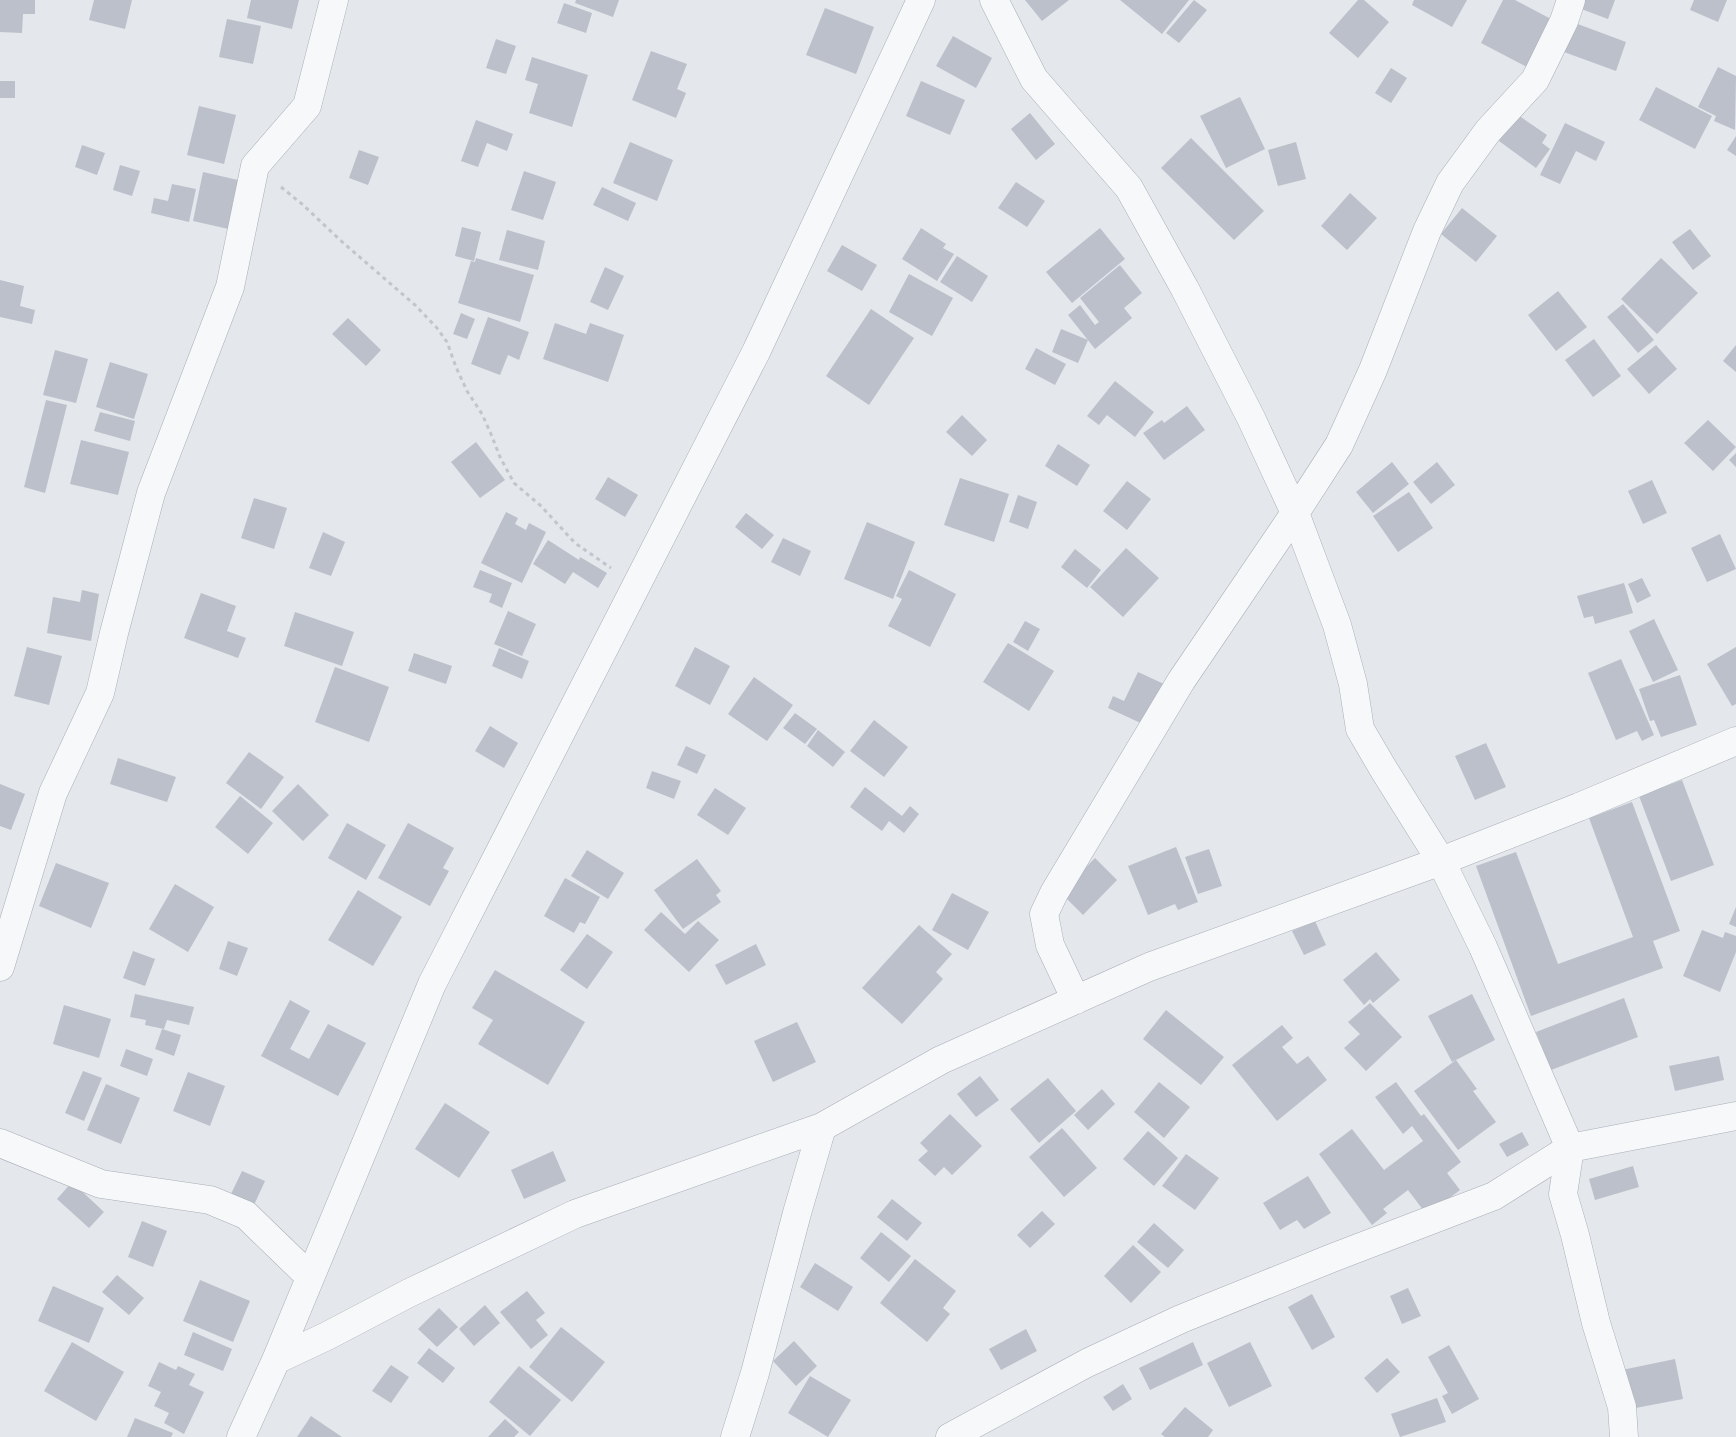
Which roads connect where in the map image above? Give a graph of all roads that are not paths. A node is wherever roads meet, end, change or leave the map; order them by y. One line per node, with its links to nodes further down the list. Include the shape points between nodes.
1 (334, 0): 8 (street, via 306,106 255,166 230,287 151,493 100,693 53,793)
2 (921, 0): 14 (street, via 756,352 432,984)
3 (994, 0): 5 (street, via 1034,79 1128,188 1185,289)
4 (1571, 0): 5 (street, via 1535,80 1488,131 1450,183 1339,445)
5 (1295, 513): 7 (street, via 1337,625 1354,684 1360,729); 9 (street, via 1181,681 1102,810 1044,914 1050,944)
6 (1736, 741): 7 (street)
7 (1441, 861): 9 (street, via 1148,967); 13 (street, via 1514,1016)
8 (0, 967)
9 (1076, 1000): 11 (street, via 941,1060)
10 (1736, 1116): 13 (street)
11 (822, 1127): 15 (street, via 575,1214); 17 (street)
12 (0, 1144): 14 (street, via 101,1184 210,1200 246,1215)
13 (1570, 1148): 18 (street, via 1494,1196 1182,1319 1087,1363); 19 (street, via 1563,1194 1596,1323 1622,1407)
14 (310, 1277): 15 (street)
15 (276, 1360): 16 (street)
16 (241, 1437)
17 (735, 1437)
18 (950, 1437)
19 (1624, 1437)

